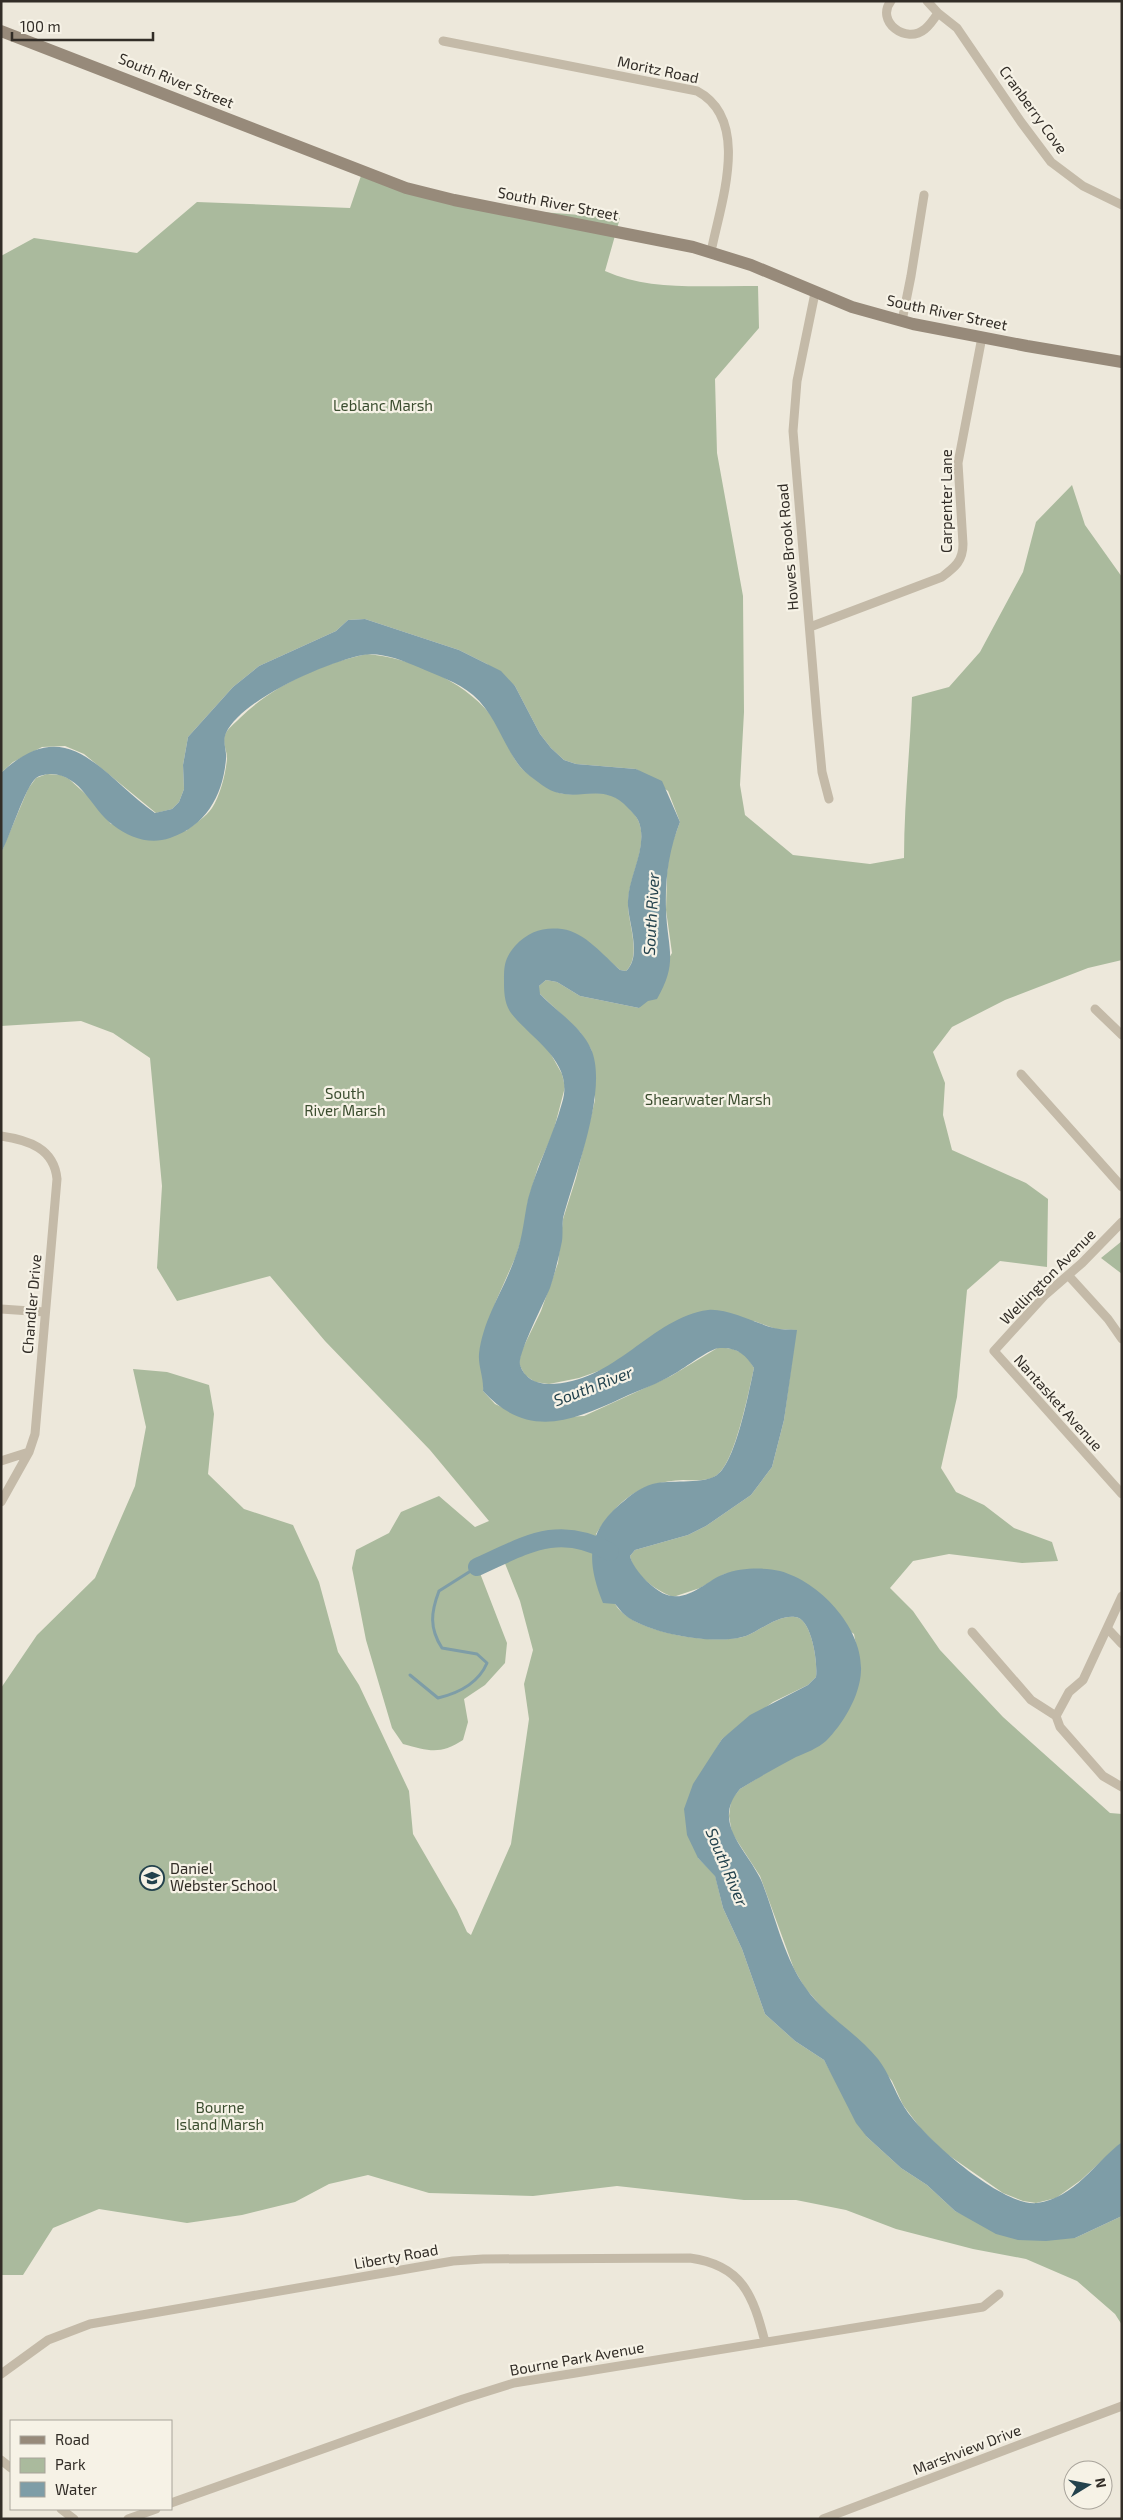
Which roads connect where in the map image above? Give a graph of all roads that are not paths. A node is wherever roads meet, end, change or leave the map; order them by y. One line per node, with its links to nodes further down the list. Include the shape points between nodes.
1 (891, 1): 3 (street, via 887,13 890,24 899,33 924,31)
2 (927, 1): 3 (street, Cranberry Cove)
3 (938, 13): 7 (street, Cranberry Cove, via 957,28 1051,162 1083,186)
4 (1, 31): 8 (street, South River Street, via 406,188)
5 (442, 41): 8 (street, Moritz Road, via 697,91 708,97 724,121 728,148 726,178)
6 (924, 194): 10 (street)
7 (1122, 205)
8 (711, 252): 9 (street, South River Street, via 760,268)
9 (815, 293): 10 (street, South River Street); 13 (street, Howes Brook Road, via 797,381 794,423 795,474)
10 (902, 321): 11 (street, South River Street)
11 (982, 337): 12 (street, South River Street); 13 (street, Carpenter Lane, via 958,463 963,544 959,562 942,577)
12 (1122, 362)
13 (810, 627): 14 (street, Howes Brook Road, via 822,772)
14 (829, 799)
15 (1095, 1009): 16 (street)
16 (1122, 1035)
17 (1021, 1074): 19 (street)
18 (1, 1136): 23 (street, Chandler Drive, via 22,1139 42,1149 54,1164)
19 (1122, 1187)
20 (1122, 1222): 21 (street, Wellington Avenue)
21 (1068, 1275): 24 (street); 25 (street, Wellington Avenue, via 1045,1295)
22 (1, 1309): 23 (street)
23 (45, 1312): 26 (street, Chandler Drive, via 35,1427)
24 (1122, 1339)
25 (994, 1351): 28 (street, Nantasket Avenue)
26 (29, 1452): 27 (street); 29 (street, Chandler Drive)
27 (1, 1461)
28 (1122, 1494)
29 (1, 1502)
30 (1122, 1596): 31 (street)
31 (1108, 1629): 33 (street); 34 (street, via 1083,1680 1069,1692)
32 (972, 1632): 34 (street, via 1032,1700)
33 (1122, 1644)
34 (1056, 1716): 35 (street, via 1060,1727 1103,1776)
35 (1122, 1787)
36 (999, 2294): 37 (street, Bourne Park Avenue, via 982,2307)
37 (765, 2342): 38 (street, Liberty Road, via 748,2292 719,2265 690,2258 483,2259 453,2261 90,2324 48,2340); 40 (street, Bourne Park Avenue, via 506,2385)
38 (1, 2374)
39 (1122, 2406): 45 (street, Marshview Drive)
40 (172, 2503)
41 (63, 2510): 43 (street)
42 (153, 2510): 44 (street)
43 (74, 2519)
44 (128, 2519)
45 (822, 2519)

